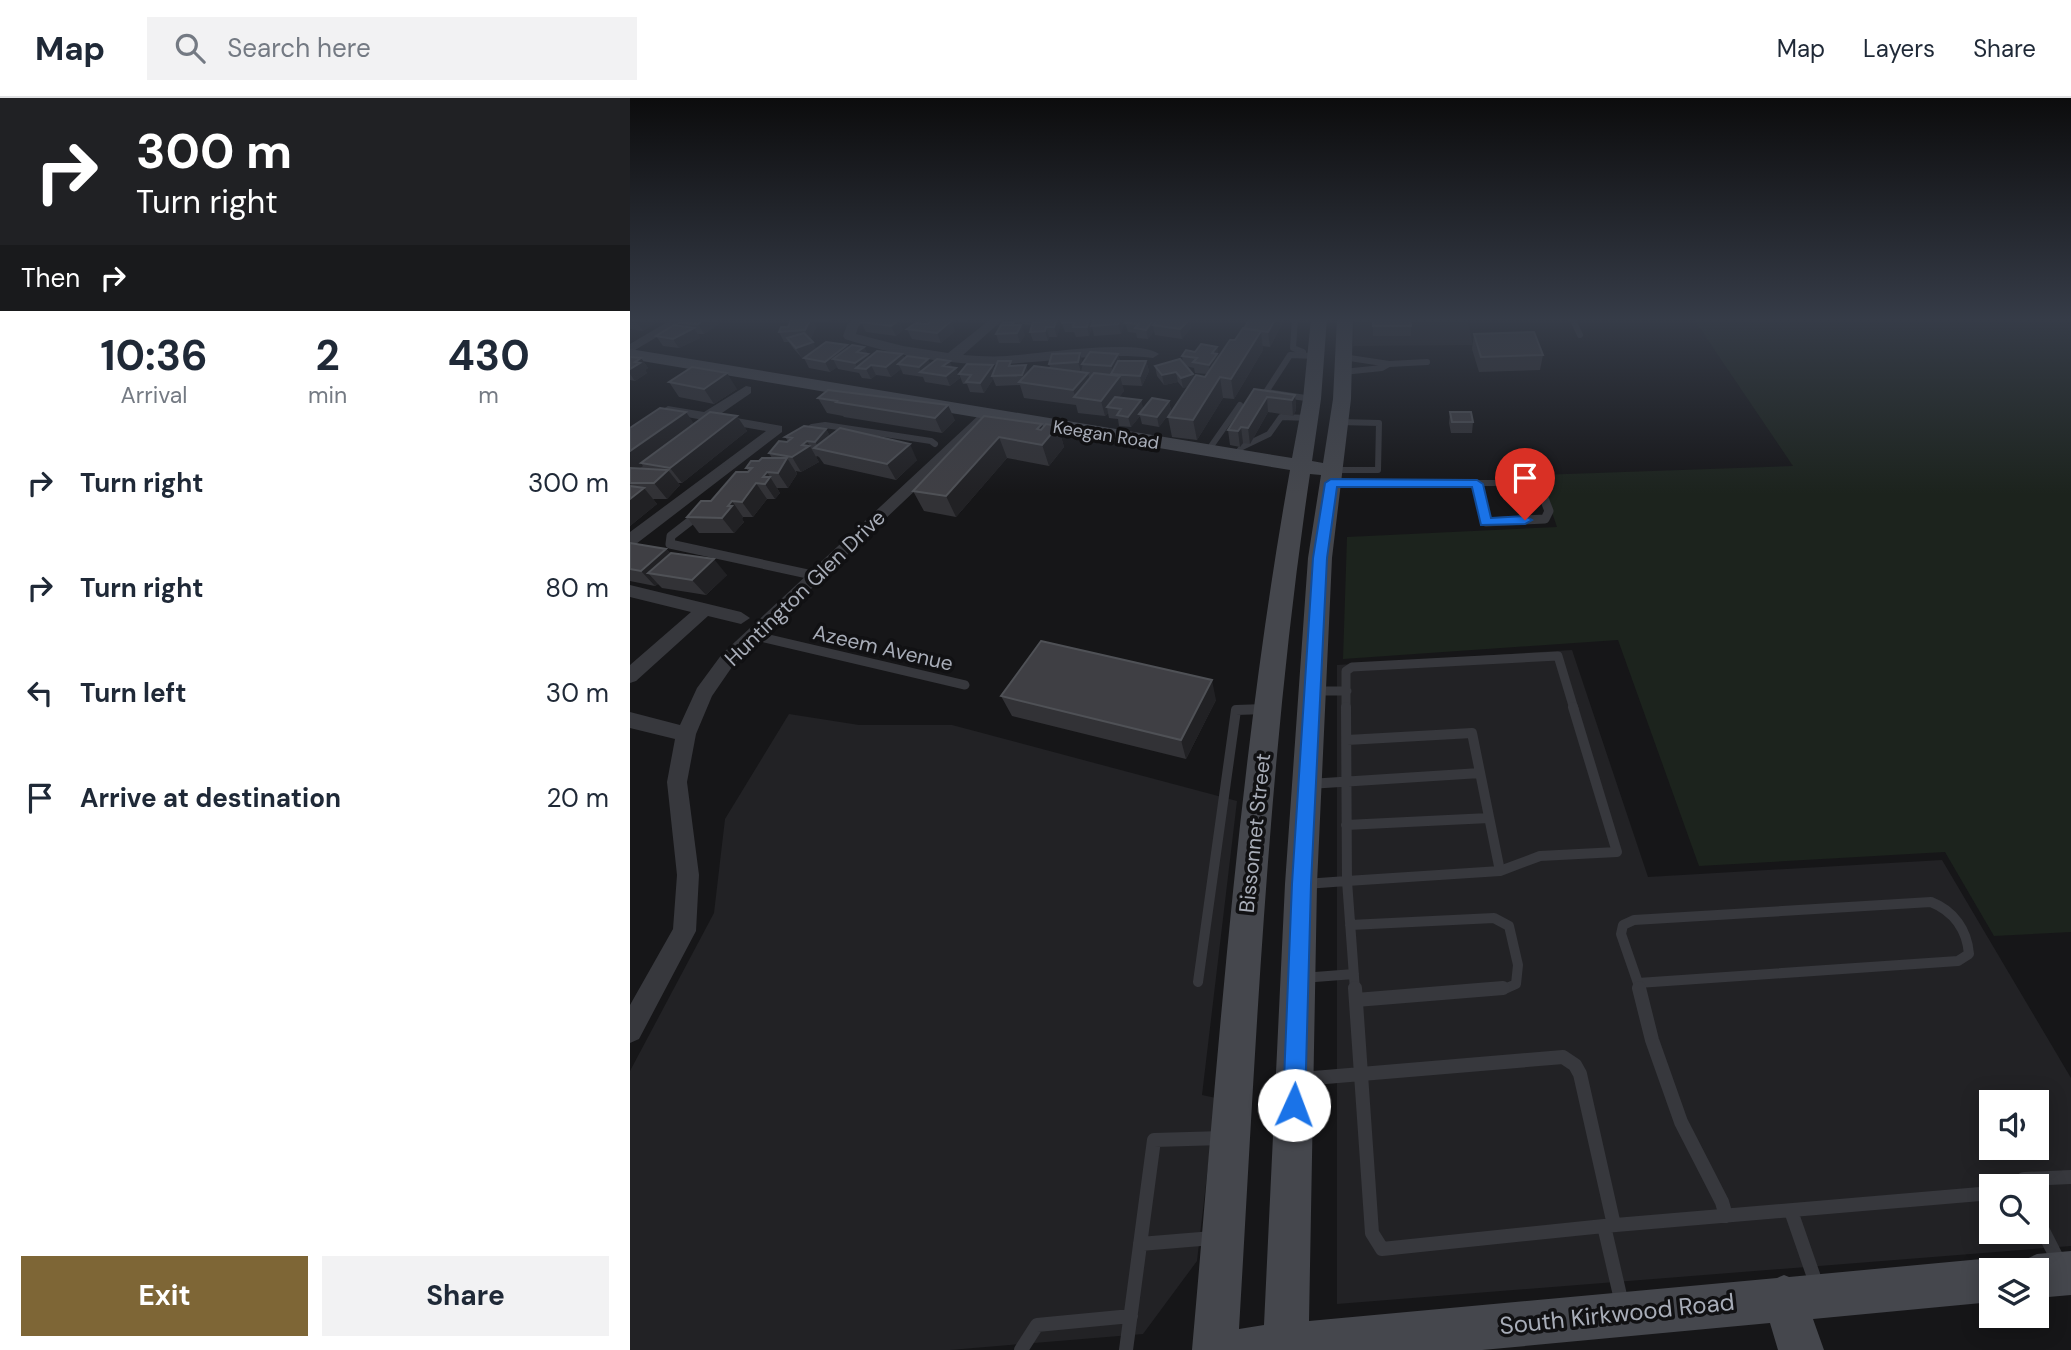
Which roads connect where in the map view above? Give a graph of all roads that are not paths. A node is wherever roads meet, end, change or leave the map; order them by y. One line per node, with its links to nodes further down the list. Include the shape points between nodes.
1 (771, 376): 9 (main road, Keegan Road)
2 (1276, 376): 8 (lane, via 1266,392)
3 (1318, 376): 8 (main road, Bissonnet Street)
4 (1336, 376): 6 (main road, Bissonnet Street)
5 (746, 390): 10 (street)
6 (1342, 399): 8 (main road); 11 (main road, Bissonnet Street)
7 (1240, 405): 15 (lane)
8 (1311, 408): 16 (lane, via 1281,417 1269,434 1242,447); 17 (main road, Bissonnet Street)
9 (986, 415): 14 (street, Huntington Glen Drive); 15 (main road, Keegan Road)
10 (708, 416): 12 (street, via 668,410); 20 (street, via 777,429)
11 (1339, 422): 17 (main road, Bissonnet Street); 17 (lane, via 1380,423 1378,470)
12 (630, 435)
13 (801, 436): 14 (lane, via 825,425)
14 (952, 447): 21 (street, Huntington Glen Drive)
15 (1207, 452): 16 (main road, Keegan Road)
16 (1234, 457): 17 (main road, Keegan Road)
17 (1322, 474): 18 (lane); 25 (main road, Bissonnet Street, via 1283,575); 26 (main road, Bissonnet Street)
18 (1477, 484): 18 (lane, via 1486,522 1545,519 1549,511 1538,483)
19 (704, 511): 21 (lane, via 671,536 670,544)
20 (630, 540)
21 (817, 576): 27 (street, Huntington Glen Drive)
22 (633, 595): 23 (street)
23 (705, 609): 24 (street); 28 (street)
24 (741, 618)
25 (1276, 633): 26 (main road); 32 (main road, Bissonnet Street)
26 (1316, 633): 30 (main road, Bissonnet Street)
27 (752, 635): 29 (lane, Azeem Avenue); 34 (street, Huntington Glen Drive, via 704,692)
28 (630, 676)
29 (965, 685)
30 (1312, 691): 31 (lane); 38 (main road, Bissonnet Street)
31 (1347, 691): 35 (lane); 41 (lane, via 1346,671 1352,667 1558,656 1617,852 1540,856)
32 (1268, 709): 47 (lane, via 1236,710); 53 (main road, Bissonnet Street, via 1249,883)
33 (630, 720): 34 (street)
34 (686, 734): 50 (street, Huntington Glen Drive, via 677,782 688,875 684,931)
35 (1348, 740): 36 (lane, via 1472,733); 37 (lane)
36 (1480, 773): 37 (lane); 39 (lane)
37 (1346, 782): 38 (lane); 40 (lane)
38 (1307, 784): 43 (main road, Bissonnet Street)
39 (1489, 818): 40 (lane); 41 (lane)
40 (1346, 825): 42 (lane)
41 (1500, 871): 42 (lane)
42 (1347, 881): 43 (lane); 44 (lane)
43 (1301, 884): 46 (main road, Bissonnet Street)
44 (1350, 925): 45 (lane); 49 (lane, via 1494,918 1509,926 1518,964 1516,984 1507,988)
45 (1354, 974): 46 (lane); 49 (lane)
46 (1298, 978): 52 (main road, Bissonnet Street)
47 (1198, 982)
48 (1638, 983): 48 (lane, via 1958,961 1969,954 1969,943 1954,916 1931,902 1634,920 1623,925 1621,934); 58 (lane, via 1681,1122)
49 (1356, 1000): 51 (lane)
50 (630, 1030)
51 (1361, 1074): 52 (lane); 59 (lane, via 1563,1057 1580,1074); 59 (lane, via 1372,1233 1382,1249)
52 (1295, 1080): 68 (main road, Bissonnet Street)
53 (1231, 1138): 60 (main road, Bissonnet Street); 61 (lane, via 1154,1140)
54 (2071, 1177): 55 (lane)
55 (2049, 1178)
56 (1979, 1194): 57 (lane)
57 (1791, 1211): 58 (lane); 65 (lane)
58 (1726, 1216): 59 (lane)
59 (1609, 1226): 66 (lane)
60 (1223, 1238): 61 (lane); 71 (main road, Bissonnet Street)
61 (1140, 1244): 67 (lane)
62 (2047, 1244): 63 (lane)
63 (2058, 1274)
64 (1979, 1281): 65 (main road, South Kirkwood Road)
65 (1802, 1296): 66 (main road, South Kirkwood Road); 73 (main road)
66 (1625, 1313): 68 (main road, South Kirkwood Road)
67 (1130, 1316): 69 (lane, via 1037,1325); 70 (lane)
68 (1286, 1348): 72 (main road, South Kirkwood Road)
69 (1021, 1350)
70 (1126, 1350)
71 (1215, 1350)
72 (1242, 1350)
73 (1801, 1350)

